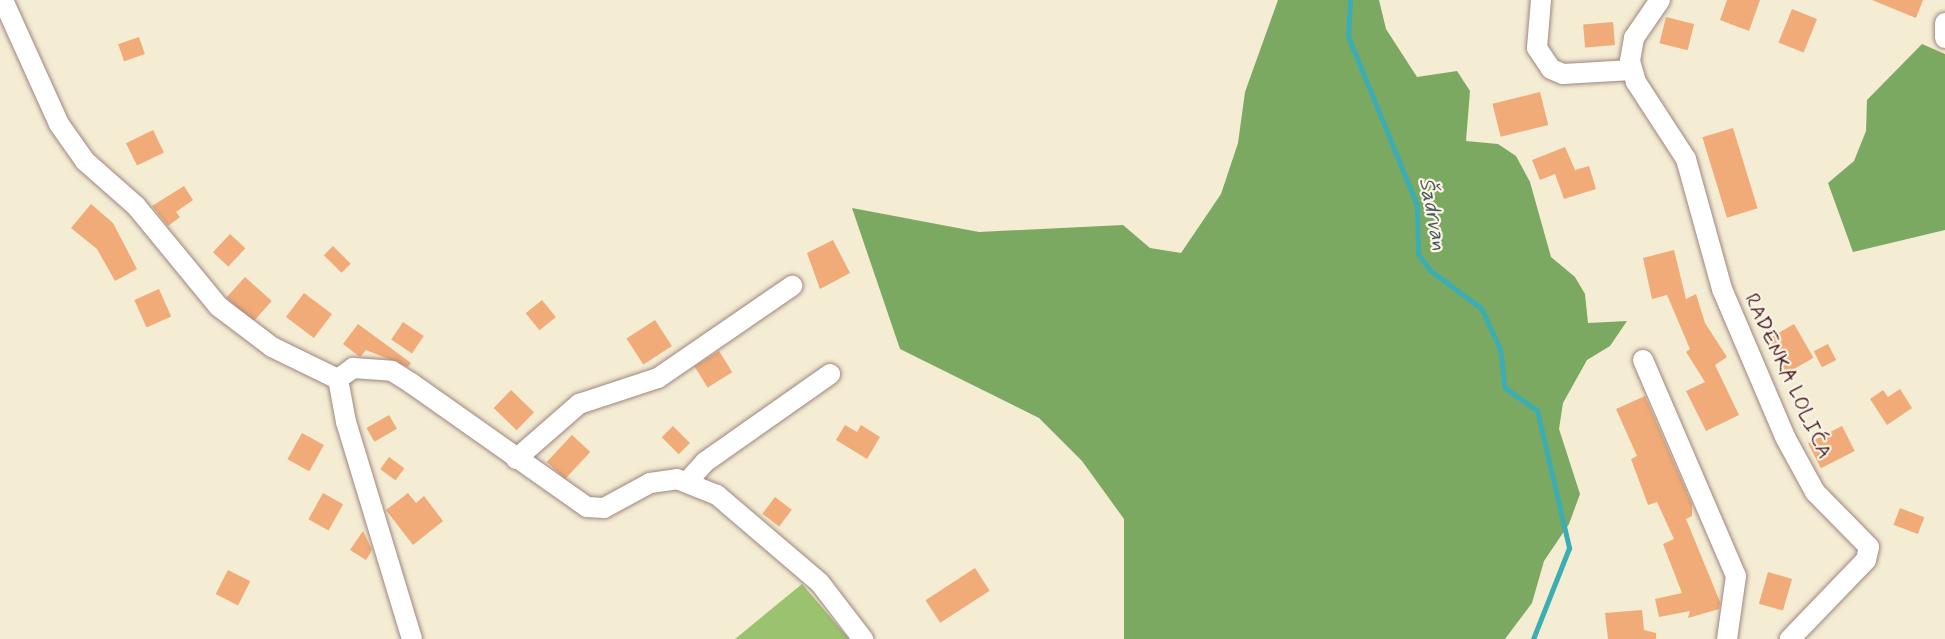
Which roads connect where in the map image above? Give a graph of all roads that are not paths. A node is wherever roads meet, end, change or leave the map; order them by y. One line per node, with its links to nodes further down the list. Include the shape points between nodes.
1 (3, 0): 10 (street, via 59,124 85,161 136,206 218,306 272,348)
2 (1541, 0): 6 (street, via 1537,48 1551,69 1563,74)
3 (1660, 0): 6 (street, via 1636,32)
4 (1945, 23): 5 (street)
5 (1945, 38)
6 (1632, 70): 16 (street, RADENKA LOLIĆA, via 1686,159 1722,289 1785,437 1815,492 1869,548 1866,560)
7 (792, 286): 11 (street, via 658,378 579,404)
8 (1643, 360): 15 (street, via 1736,576)
9 (830, 374): 12 (street, via 705,462)
10 (338, 379): 11 (street, via 353,368 392,371); 13 (street, via 363,488)
11 (516, 459): 12 (street, via 577,503 595,509 650,483)
12 (687, 482): 14 (street, via 717,495 781,546 832,595)
13 (412, 639)
14 (864, 639)
15 (1727, 639)
16 (1790, 639)

